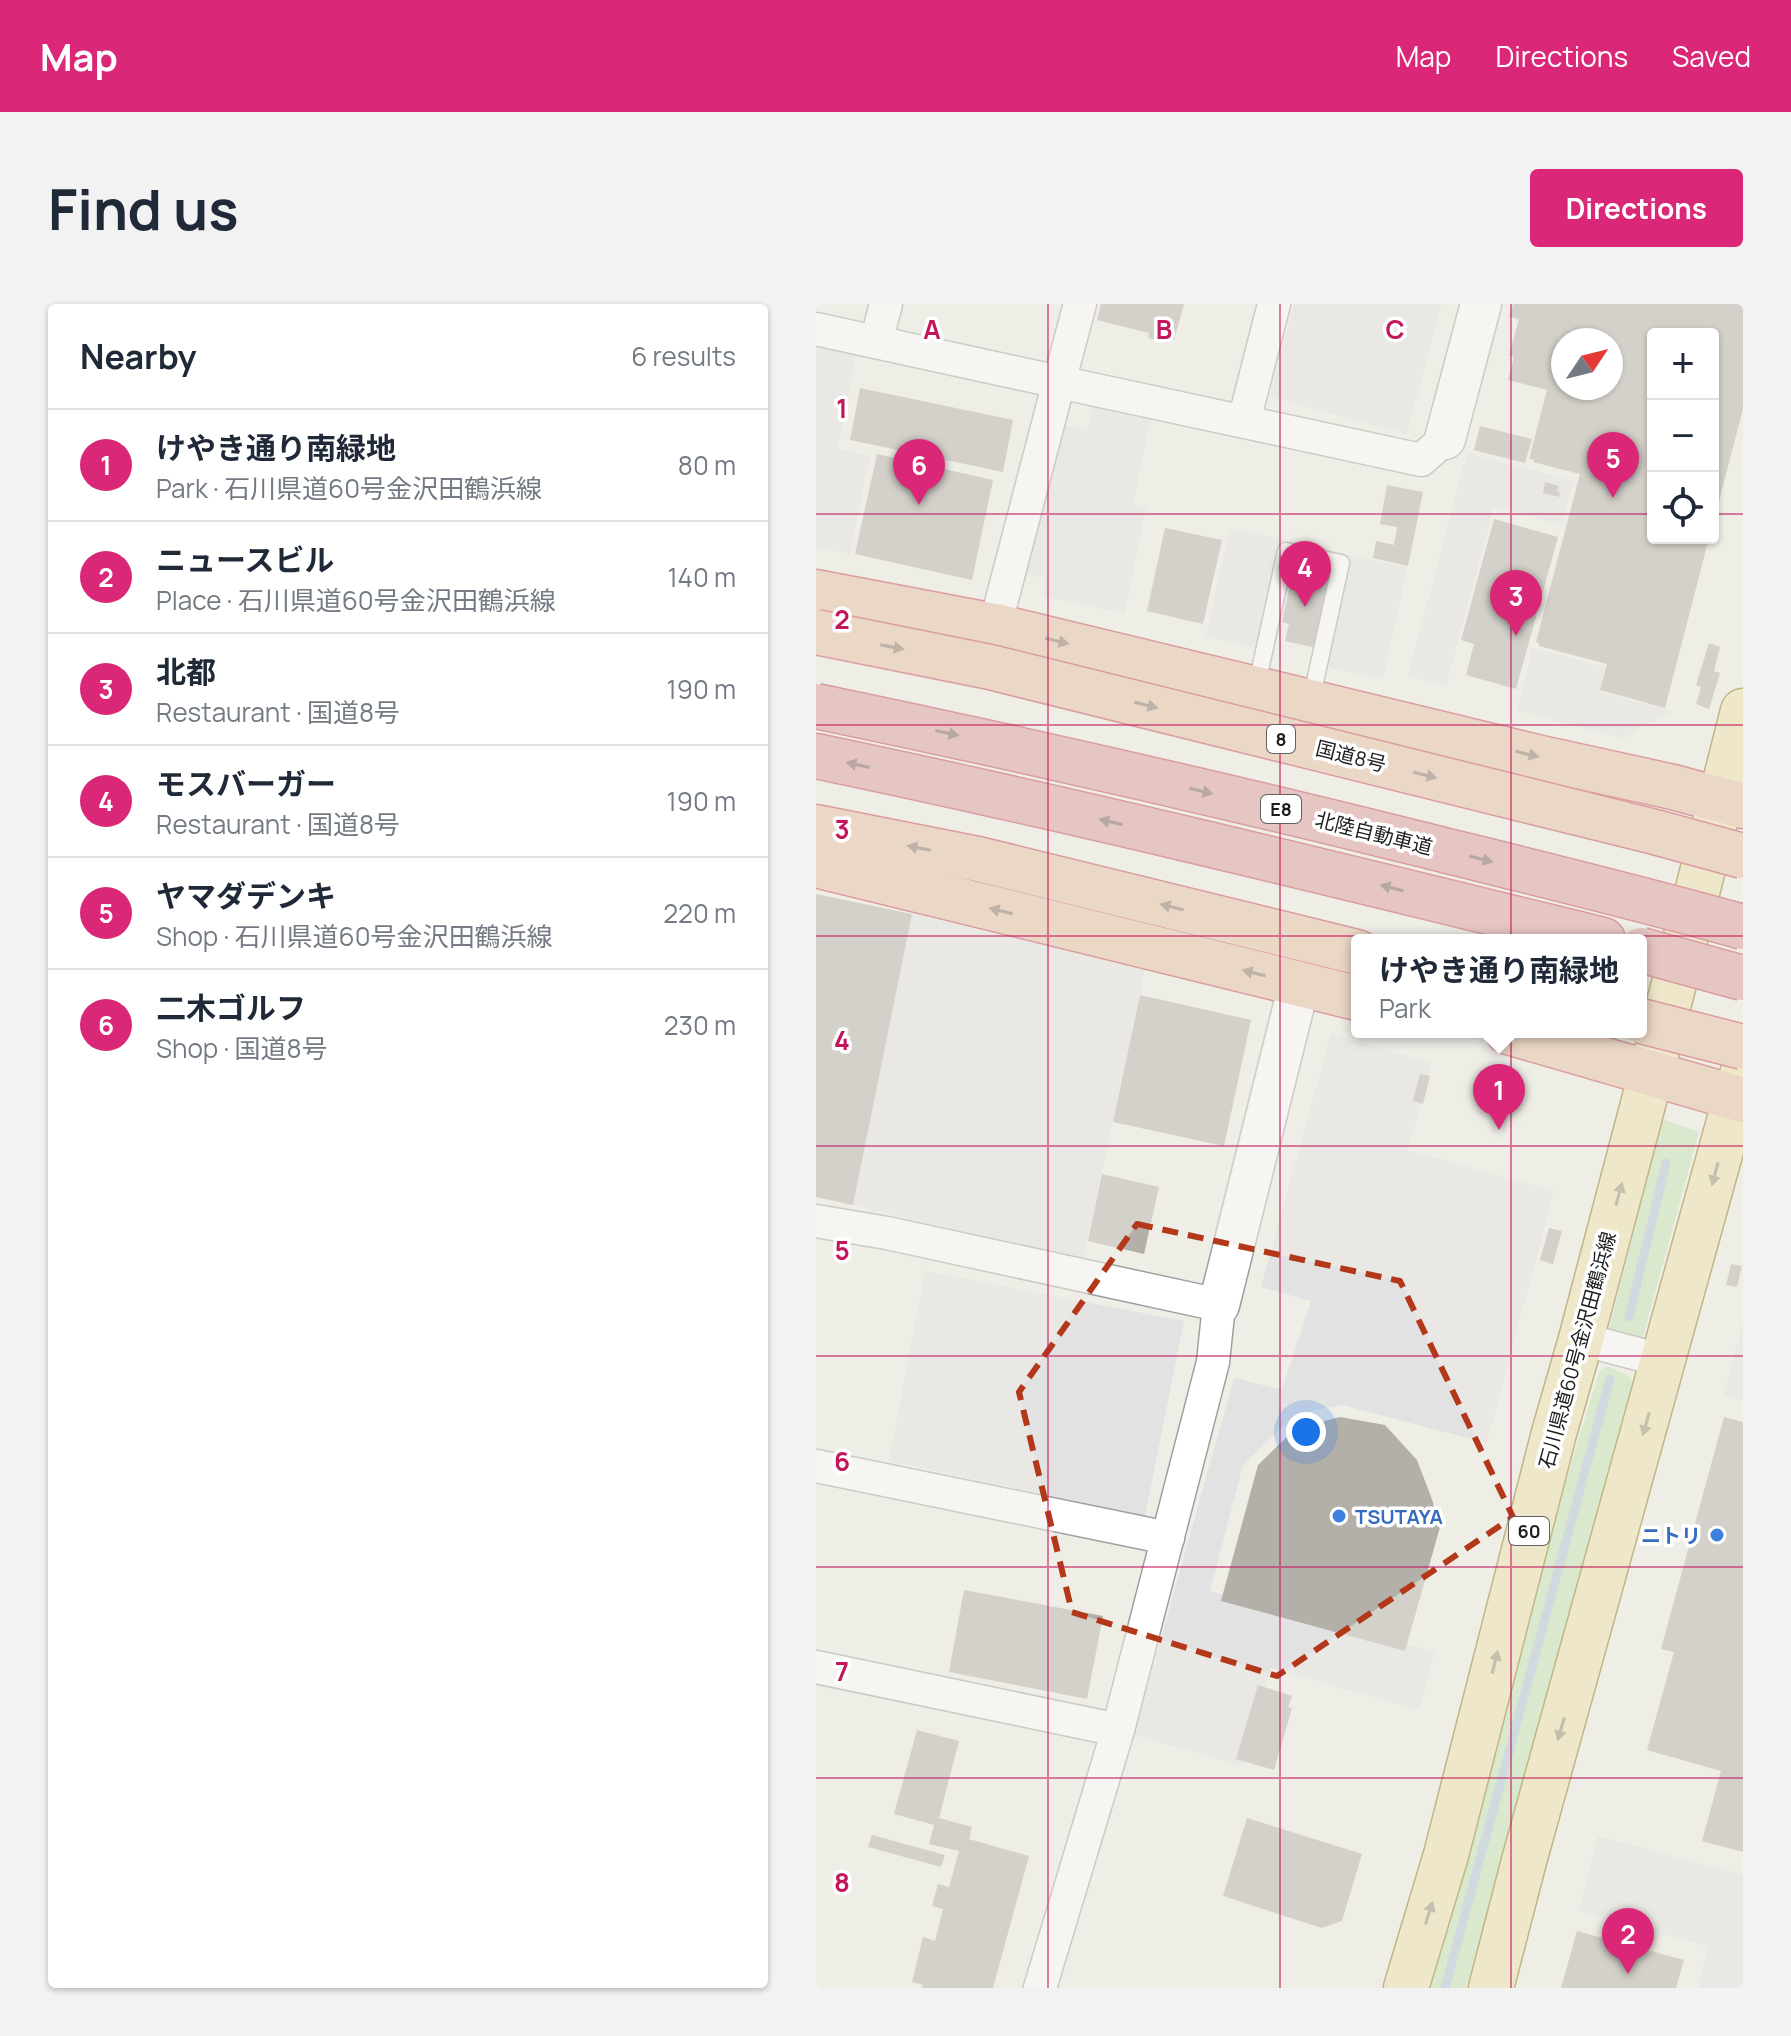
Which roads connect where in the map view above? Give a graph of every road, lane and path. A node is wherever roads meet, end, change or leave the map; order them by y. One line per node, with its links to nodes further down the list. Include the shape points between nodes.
1 (886, 304): 6 (street)
2 (1080, 304): 7 (street)
3 (1274, 304): 8 (street)
4 (1481, 304): 9 (street)
5 (816, 329): 6 (street)
6 (876, 342): 7 (street)
7 (1059, 382): 8 (street); 13 (street)
8 (1244, 421): 9 (street, via 1421,460)
9 (1445, 439)
10 (816, 580): 12 (highway, via 886,596)
11 (816, 592): 12 (highway, 8)
12 (915, 610): 13 (highway, 8)
13 (995, 626): 15 (highway, 8, one-way to 15)
14 (816, 632): 22 (highway, 国道8号 / 8, one-way to 22, bridge, via 990,667)
15 (1255, 689): 16 (highway, 8); 16 (lane, via 1286,551 1341,563)
16 (1311, 702): 20 (highway, 8, one-way to 20)
17 (816, 706): 24 (highway, 北陸自動車道 / E8, one-way to 24, bridge, via 1265,805)
18 (1743, 711): 20 (main road, 石川県道60号金沢田鶴浜線 / 60)
19 (816, 756): 25 (highway, one-way to 19)
20 (1732, 803): 34 (main road, 石川県道60号金沢田鶴浜線 / 60)
21 (816, 827): 26 (highway, one-way to 21, via 978,859)
22 (1743, 856)
23 (816, 865): 29 (highway, one-way to 23)
24 (1743, 927)
25 (1578, 934)
26 (1351, 951)
27 (1647, 952): 28 (highway, bridge)
28 (1743, 978)
29 (1299, 985): 30 (highway); 37 (street)
30 (1351, 997)
31 (1647, 1023): 33 (highway, bridge)
32 (1528, 1038): 34 (highway)
33 (1743, 1047)
34 (1651, 1074): 35 (highway); 38 (main road, 石川県道60号金沢田鶴浜線 / 60, one-way to 34)
35 (1741, 1090): 39 (main road, one-way to 39)
36 (816, 1221): 37 (street)
37 (1219, 1305): 41 (street, via 1213,1362)
38 (1581, 1339): 39 (street); 45 (main road, 石川県道60号金沢田鶴浜線 / 60, one-way to 38)
39 (1664, 1361): 46 (main road, one-way to 46)
40 (816, 1466): 41 (street)
41 (1168, 1538): 43 (street)
42 (816, 1667): 43 (street)
43 (1118, 1730): 44 (street)
44 (1040, 1988)
45 (1406, 1988)
46 (1491, 1988)

